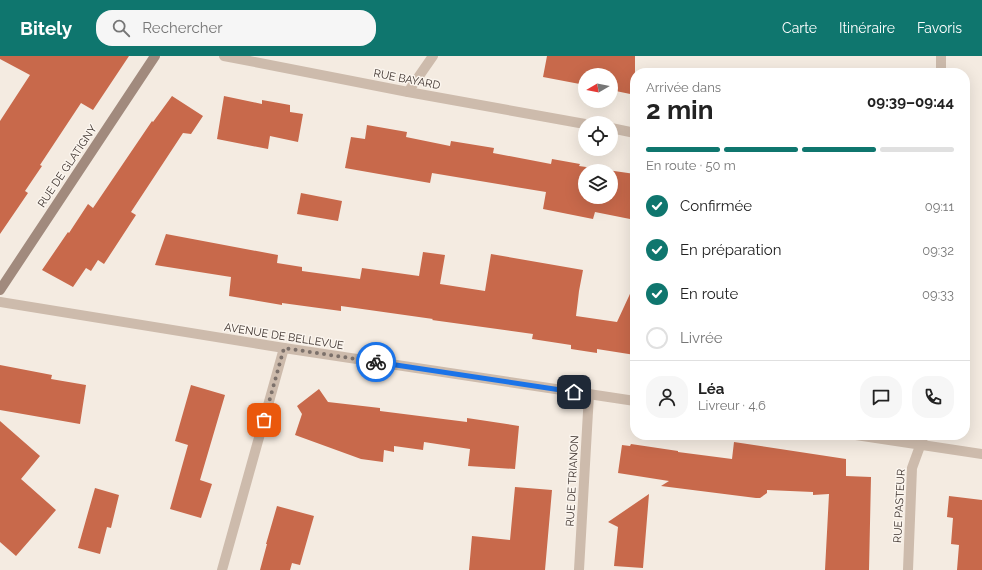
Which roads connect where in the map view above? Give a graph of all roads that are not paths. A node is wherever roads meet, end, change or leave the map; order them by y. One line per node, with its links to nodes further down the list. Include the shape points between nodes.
1 (155, 56): 10 (street, RUE DE GLATIGNY)
2 (224, 56): 6 (street, RUE BAYARD)
3 (433, 56): 6 (street)
4 (941, 56): 5 (street)
5 (941, 68)
6 (408, 92): 7 (street, RUE BAYARD)
7 (578, 123)
8 (618, 129): 9 (street)
9 (630, 132)
10 (0, 290)
11 (0, 302): 12 (street, AVENUE DE BELLEVUE)
12 (284, 348): 13 (street, AVENUE DE BELLEVUE); 17 (street)
13 (589, 394): 14 (street, AVENUE DE BELLEVUE); 18 (street, RUE DE TRIANON)
14 (630, 400)
15 (922, 440): 16 (street); 19 (street, RUE PASTEUR, via 912,468)
16 (982, 454)
17 (222, 570)
18 (579, 570)
19 (908, 570)

